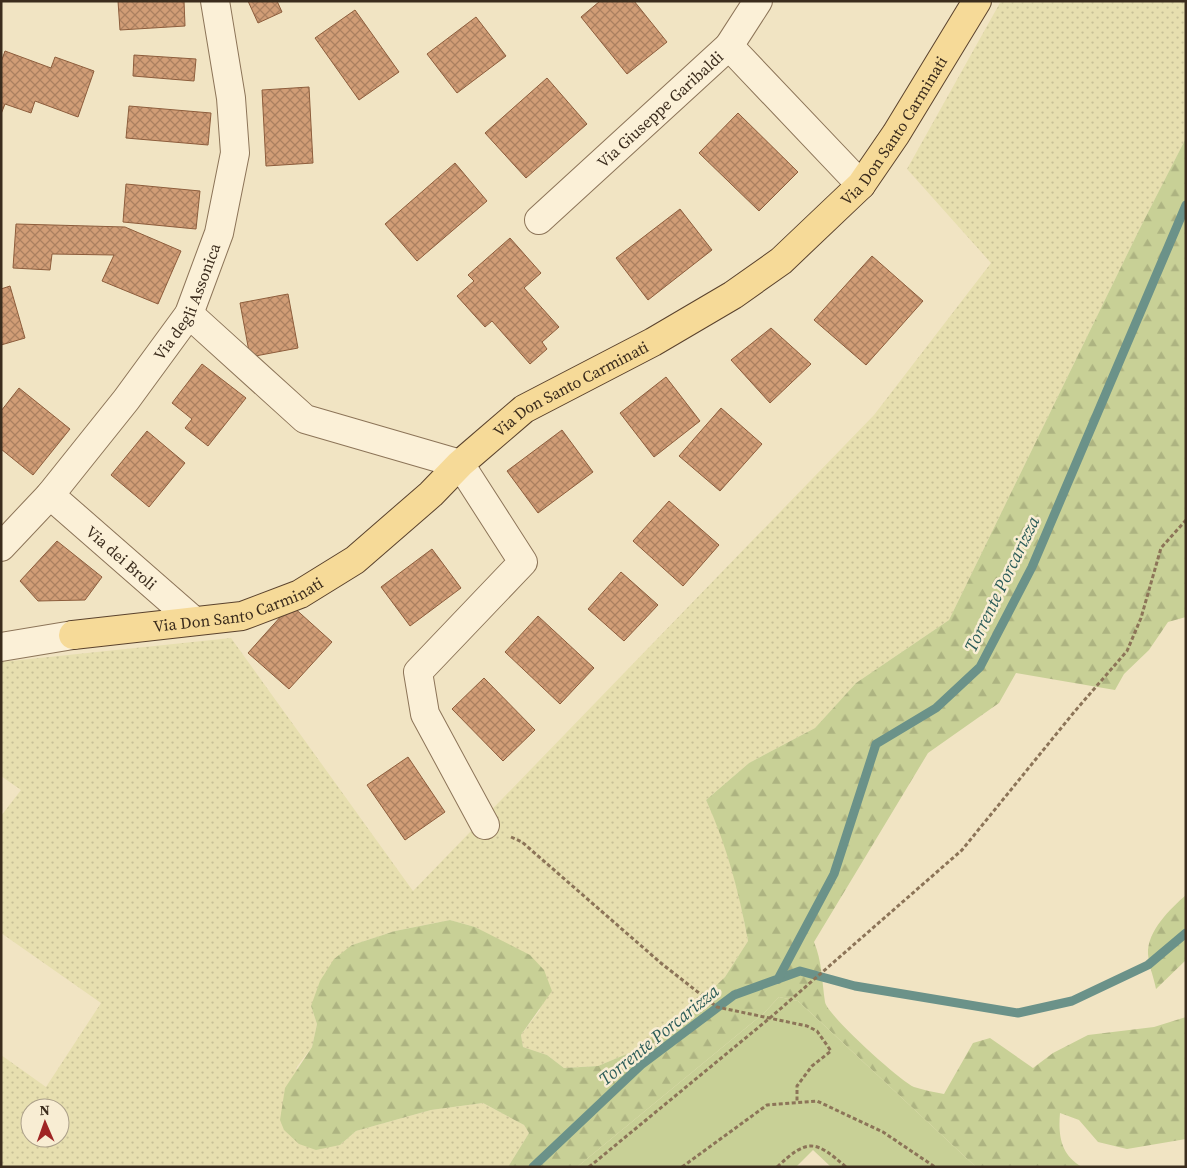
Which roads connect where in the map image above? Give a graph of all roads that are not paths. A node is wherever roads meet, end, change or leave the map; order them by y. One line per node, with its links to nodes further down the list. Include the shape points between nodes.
1 (215, 1): 7 (street, Via degli Assonica, via 231,98 235,153 219,234)
2 (758, 1): 4 (street)
3 (976, 1): 5 (main road, Via Don Santo Carminati, via 896,134)
4 (729, 46): 5 (street, Via Giuseppe Garibaldi); 6 (street, Via Giuseppe Garibaldi)
5 (861, 185): 8 (main road, Via Don Santo Carminati, via 781,261 734,295 653,342 524,409)
6 (539, 220)
7 (190, 314): 8 (street, via 305,419); 9 (street, Via degli Assonica)
8 (460, 464): 11 (main road, Via Don Santo Carminati, via 431,494 355,560 300,594 242,616); 15 (street, via 523,562 418,672 425,714)
9 (50, 495): 10 (street, Via degli Assonica); 11 (street, Via dei Broli)
10 (1, 548)
11 (193, 620): 13 (main road, Via Don Santo Carminati)
12 (1, 633): 13 (street, Via Don Santo Carminati)
13 (73, 635): 14 (street, Via Don Santo Carminati)
14 (1, 647)
15 (485, 825)

